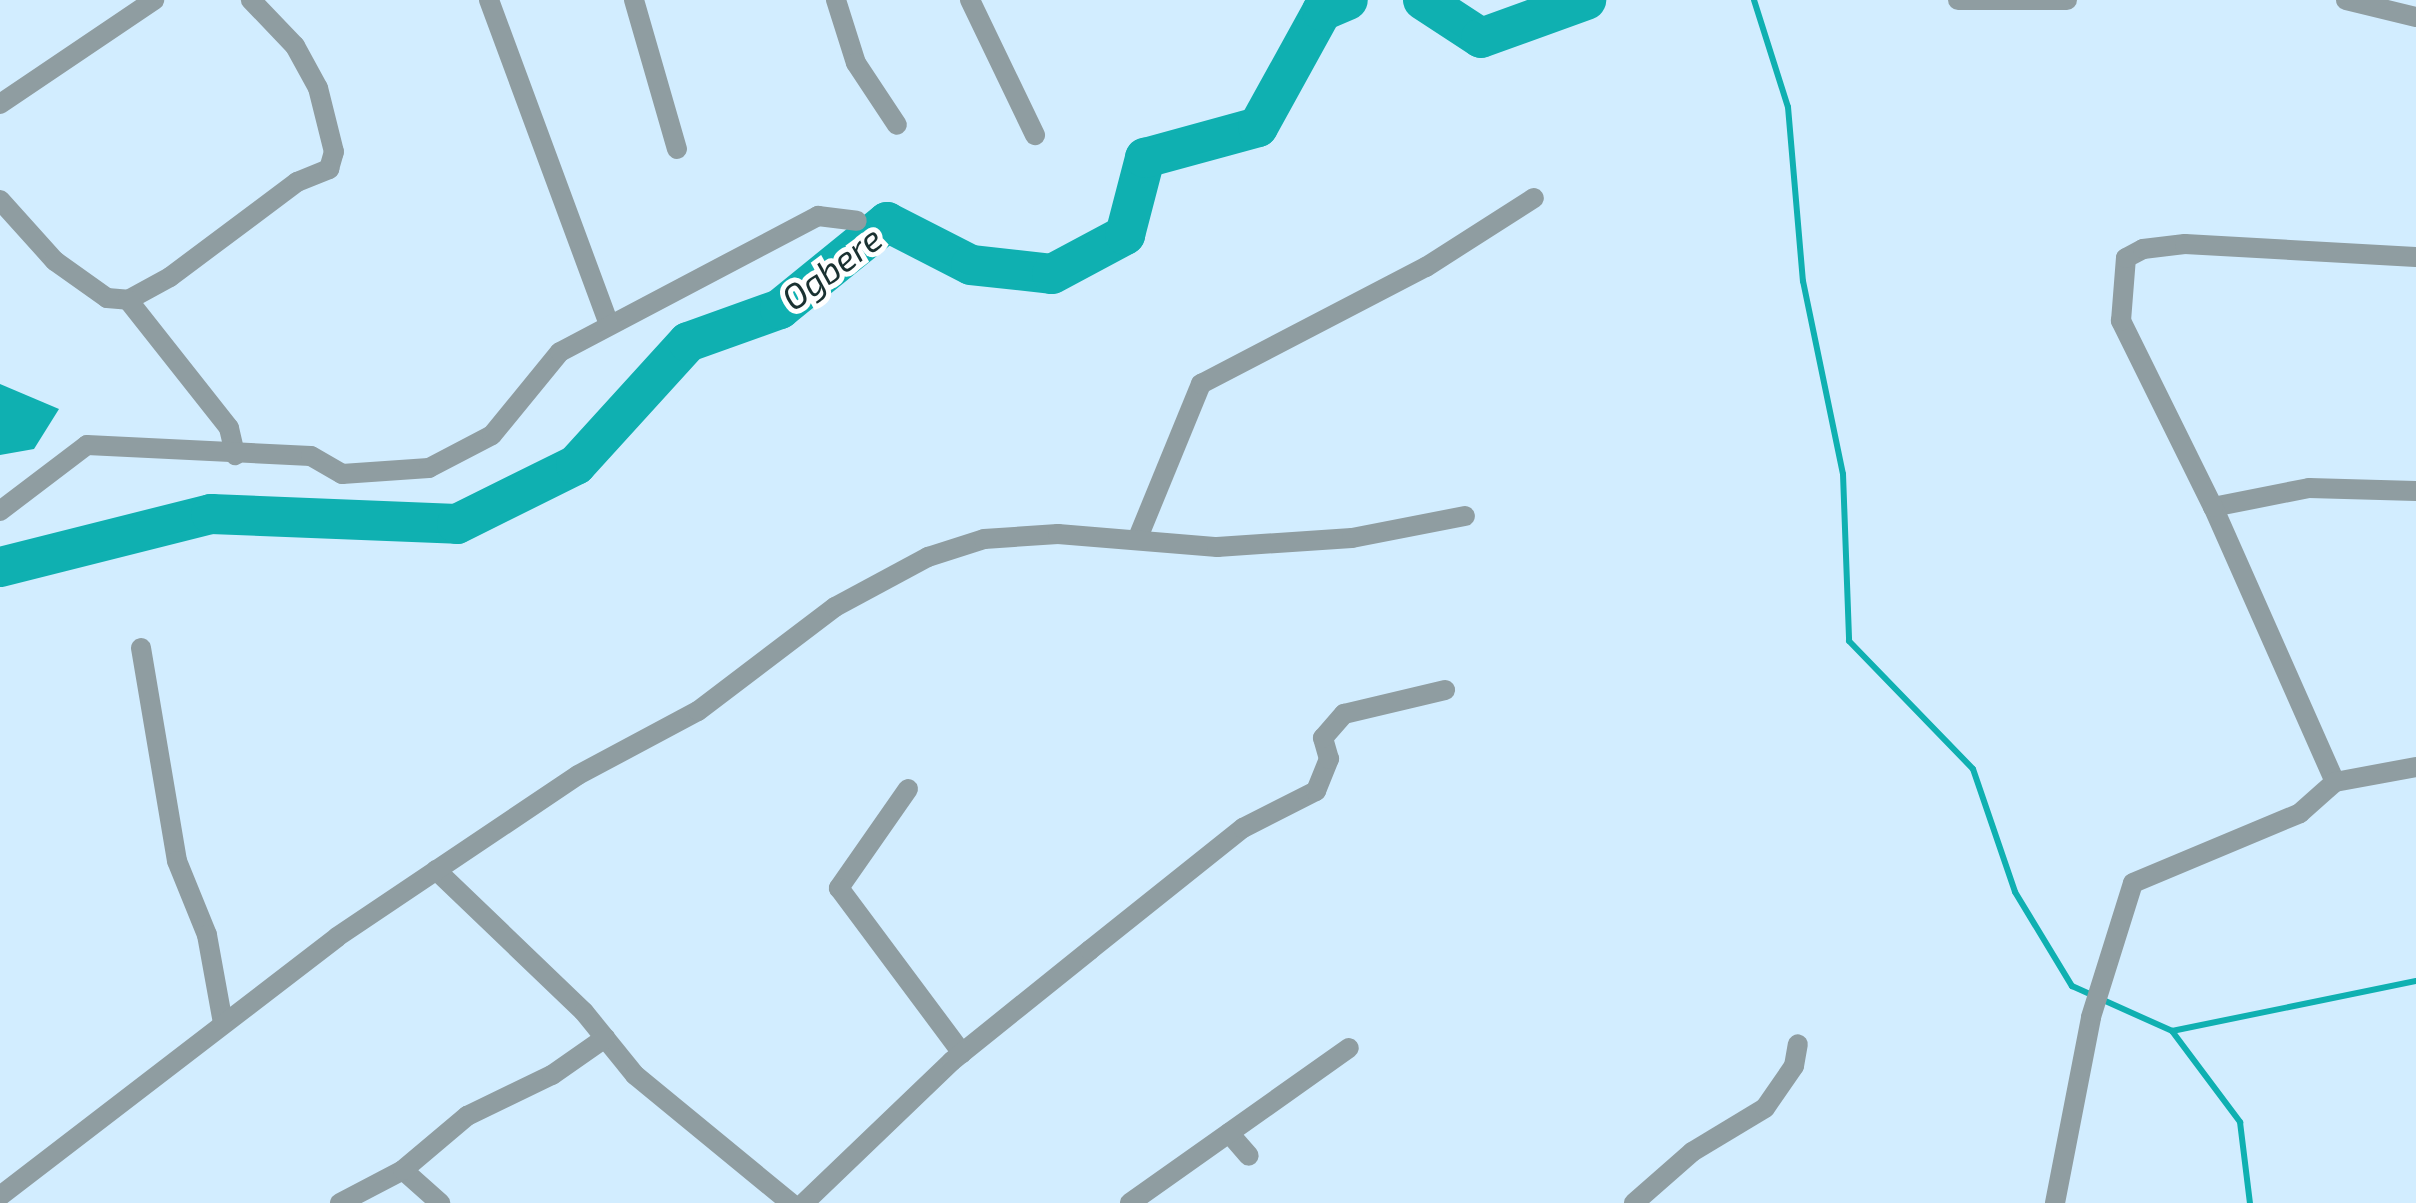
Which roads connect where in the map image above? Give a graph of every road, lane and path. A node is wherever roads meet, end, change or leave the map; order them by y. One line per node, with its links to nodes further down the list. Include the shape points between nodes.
1 (154, 0): 11 (street)
2 (251, 0): 19 (street, via 295,46 318,88 334,152 329,169 297,182 170,277)
3 (489, 0): 20 (street)
4 (634, 0): 14 (street)
5 (836, 0): 12 (street, via 856,63)
6 (970, 0): 13 (street)
7 (1958, 0): 8 (street)
8 (2067, 0)
9 (2346, 0): 10 (street)
10 (2416, 17)
11 (0, 104)
12 (897, 125)
13 (1036, 136)
14 (677, 149)
15 (1534, 198): 26 (street, via 1426,267 1201,384)
16 (0, 200): 19 (street, via 55,260 108,298)
17 (857, 220): 20 (street, via 818,216)
18 (2416, 257): 23 (street, via 2184,244 2126,258 2122,321)
19 (128, 300): 21 (street, via 229,428)
20 (609, 326): 21 (street, via 560,352 492,435 429,468 342,474 310,456)
21 (235, 454): 24 (street, via 87,445)
22 (2416, 490): 23 (street, via 2309,488)
23 (2213, 506): 30 (street)
24 (0, 511)
25 (1465, 516): 26 (street, via 1333,539 1216,547)
26 (1136, 540): 32 (street, via 1058,534 984,539 928,557 835,607 698,711 578,776)
27 (141, 648): 33 (street, via 177,862 206,936)
28 (1445, 690): 37 (street, via 1344,714 1324,738 1329,758 1316,791 1243,828)
29 (2416, 767): 30 (street)
30 (2335, 782): 48 (street, via 2300,813 2133,884 2091,1017)
31 (908, 790): 37 (street, via 860,849 839,888)
32 (436, 870): 33 (street); 34 (street)
33 (223, 1023): 41 (street)
34 (605, 1038): 40 (street, via 552,1074 467,1116); 44 (street, via 635,1075)
35 (1798, 1044): 47 (street, via 1794,1066 1765,1108 1692,1152)
36 (1349, 1048): 38 (street)
37 (962, 1053): 45 (street)
38 (1229, 1133): 39 (street); 46 (street)
39 (1250, 1156)
40 (402, 1170): 42 (street); 43 (street)
41 (0, 1196)
42 (340, 1203)
43 (440, 1203)
44 (791, 1203)
45 (804, 1203)
46 (1130, 1203)
47 (1634, 1203)
48 (2055, 1203)

